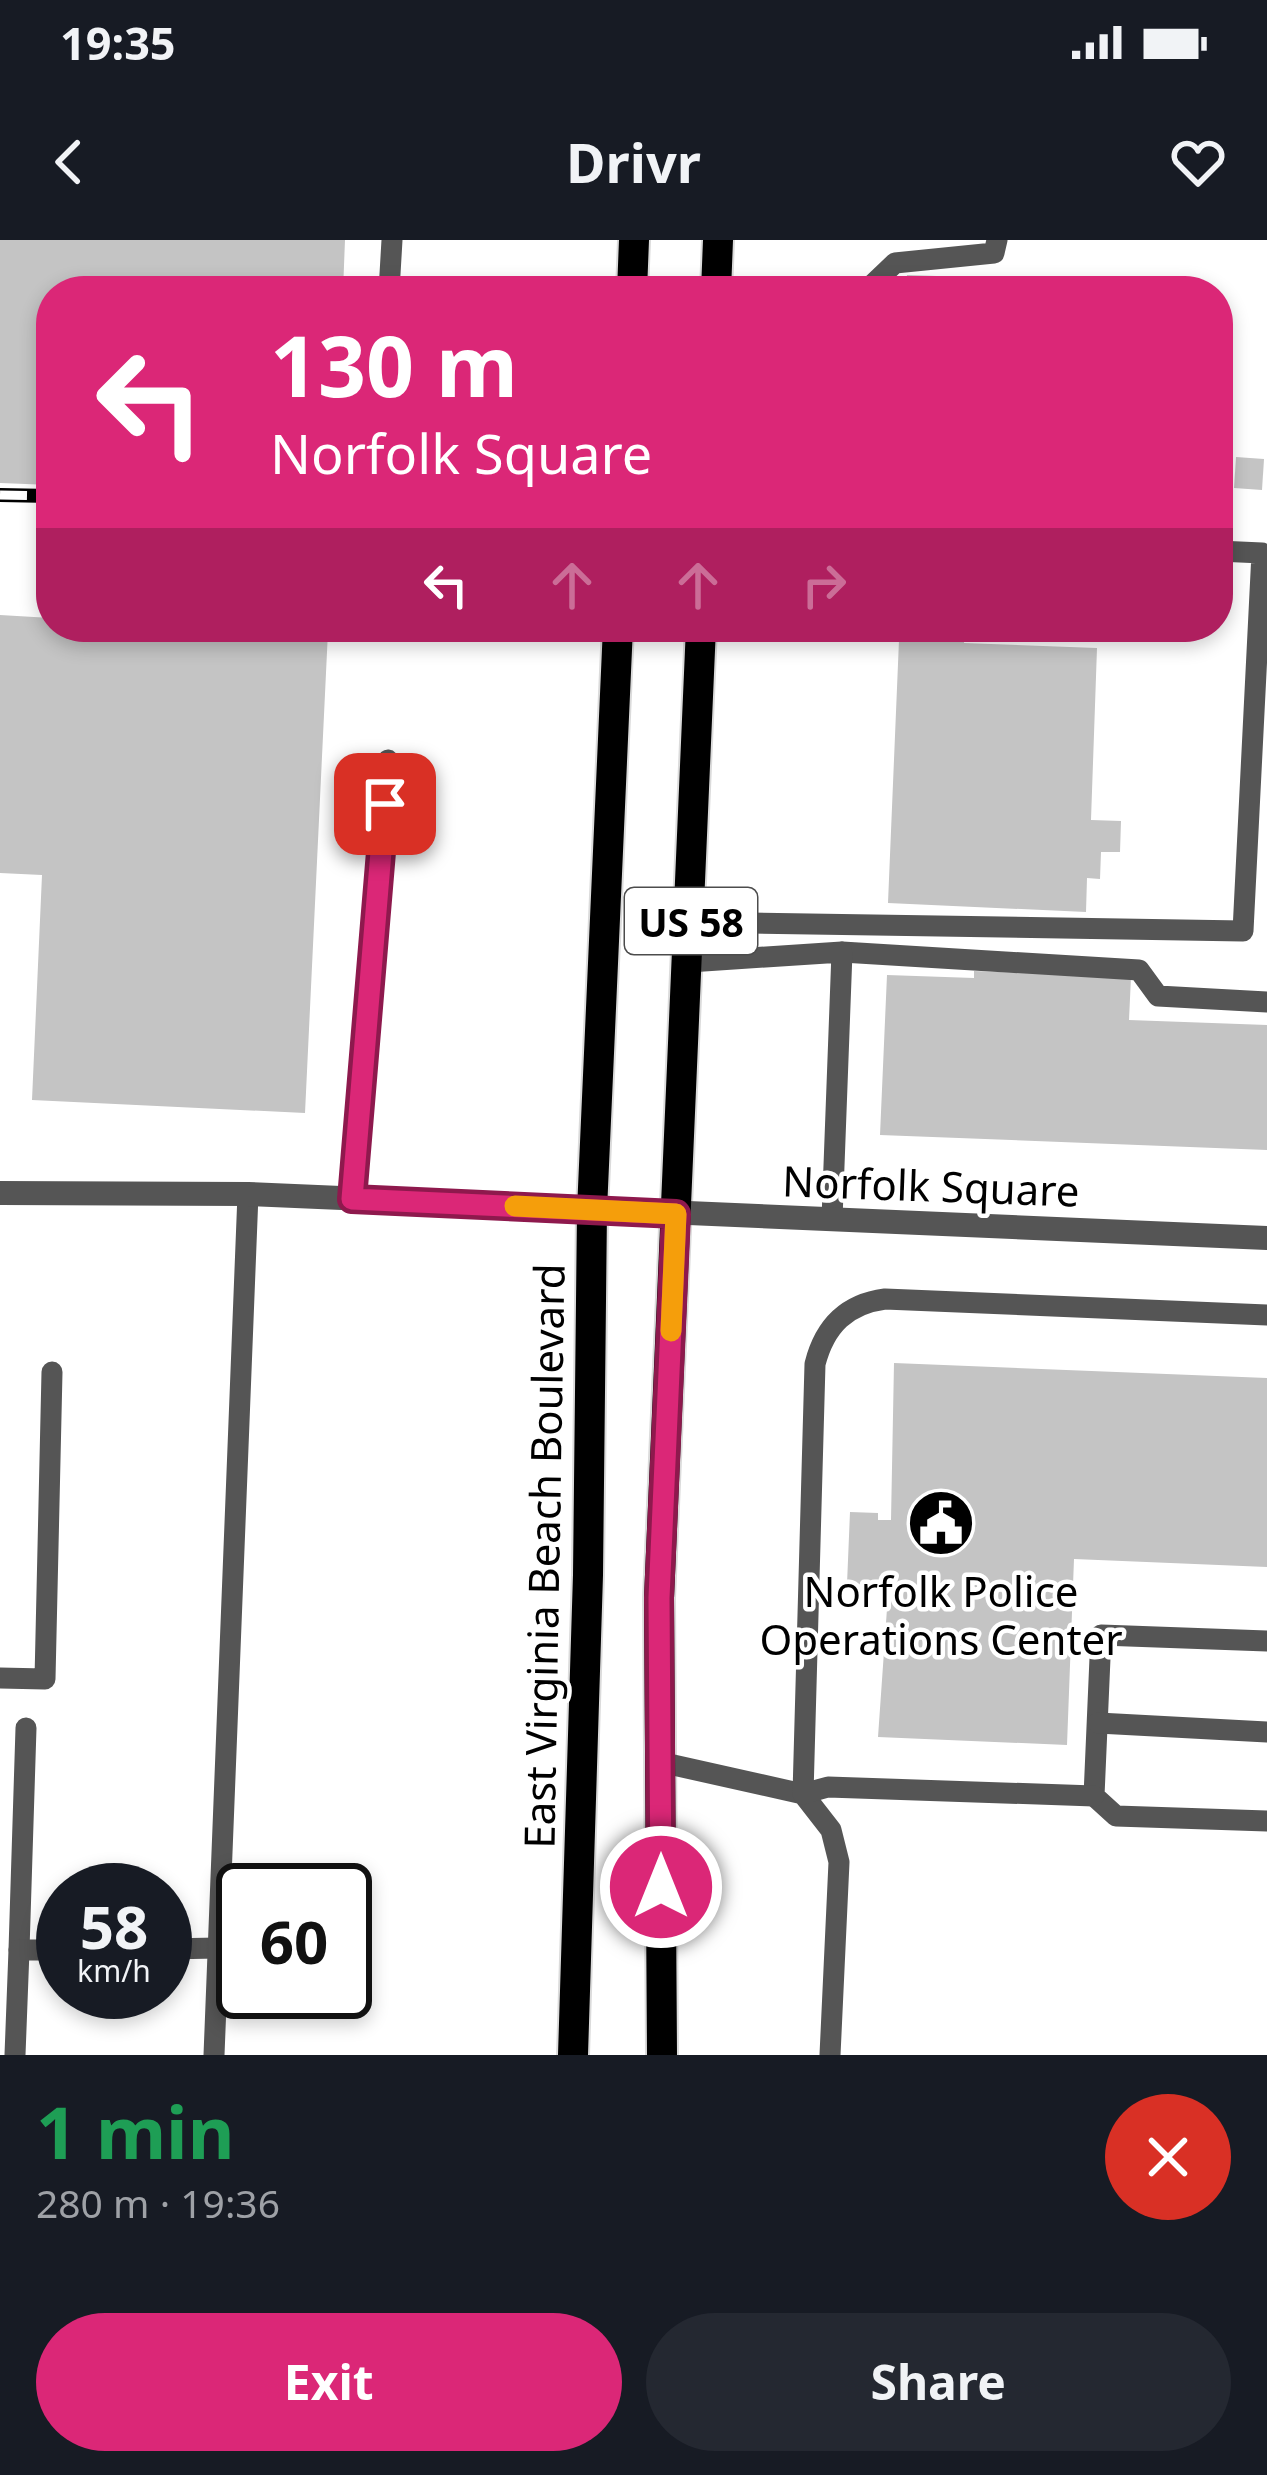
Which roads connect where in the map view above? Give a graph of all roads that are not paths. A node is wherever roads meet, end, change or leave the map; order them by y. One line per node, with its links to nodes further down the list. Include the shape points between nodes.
1 (392, 240): 5 (lane)
2 (634, 240): 6 (main road)
3 (718, 240): 7 (main road)
4 (997, 240): 8 (lane, via 994,253 895,263)
5 (390, 276)
6 (633, 276)
7 (717, 276)
8 (881, 276)
9 (1233, 552): 13 (lane, via 1262,553 1243,931)
10 (617, 642): 20 (main road, East Virginia Beach Boulevard / US 58)
11 (700, 642): 13 (main road, US 58)
12 (388, 760): 19 (lane)
13 (691, 922): 15 (main road, US 58)
14 (842, 952): 15 (lane); 16 (lane, via 1139,970 1158,996); 22 (lane)
15 (689, 962): 21 (main road, US 58)
16 (1267, 1001)
17 (0, 1193): 18 (street, Norfolk Square)
18 (248, 1194): 19 (street, Norfolk Square); 35 (lane)
19 (352, 1199): 20 (street, Norfolk Square)
20 (592, 1210): 21 (street, Norfolk Square); 41 (main road, East Virginia Beach Boulevard / US 58)
21 (676, 1214): 22 (street, Norfolk Square); 31 (main road, US 58)
22 (832, 1219): 23 (street, Norfolk Square)
23 (1267, 1238)
24 (1267, 1315): 32 (lane, via 885,1299 842,1314 815,1364)
25 (52, 1372): 27 (lane, via 44,1678)
26 (1267, 1641): 28 (lane, via 1101,1635)
27 (0, 1678)
28 (1098, 1723): 30 (lane); 33 (lane)
29 (26, 1728): 36 (lane)
30 (1267, 1732)
31 (660, 1762): 32 (lane); 42 (main road, US 58)
32 (803, 1794): 33 (lane, via 828,1787); 43 (lane, via 831,1830 839,1862)
33 (1094, 1796): 34 (lane, via 1116,1816)
34 (1267, 1821)
35 (221, 1863)
36 (19, 1950): 37 (lane); 39 (lane)
37 (36, 1950)
38 (216, 2002): 40 (lane)
39 (15, 2055)
40 (214, 2055)
41 (573, 2055)
42 (662, 2055)
43 (830, 2055)

